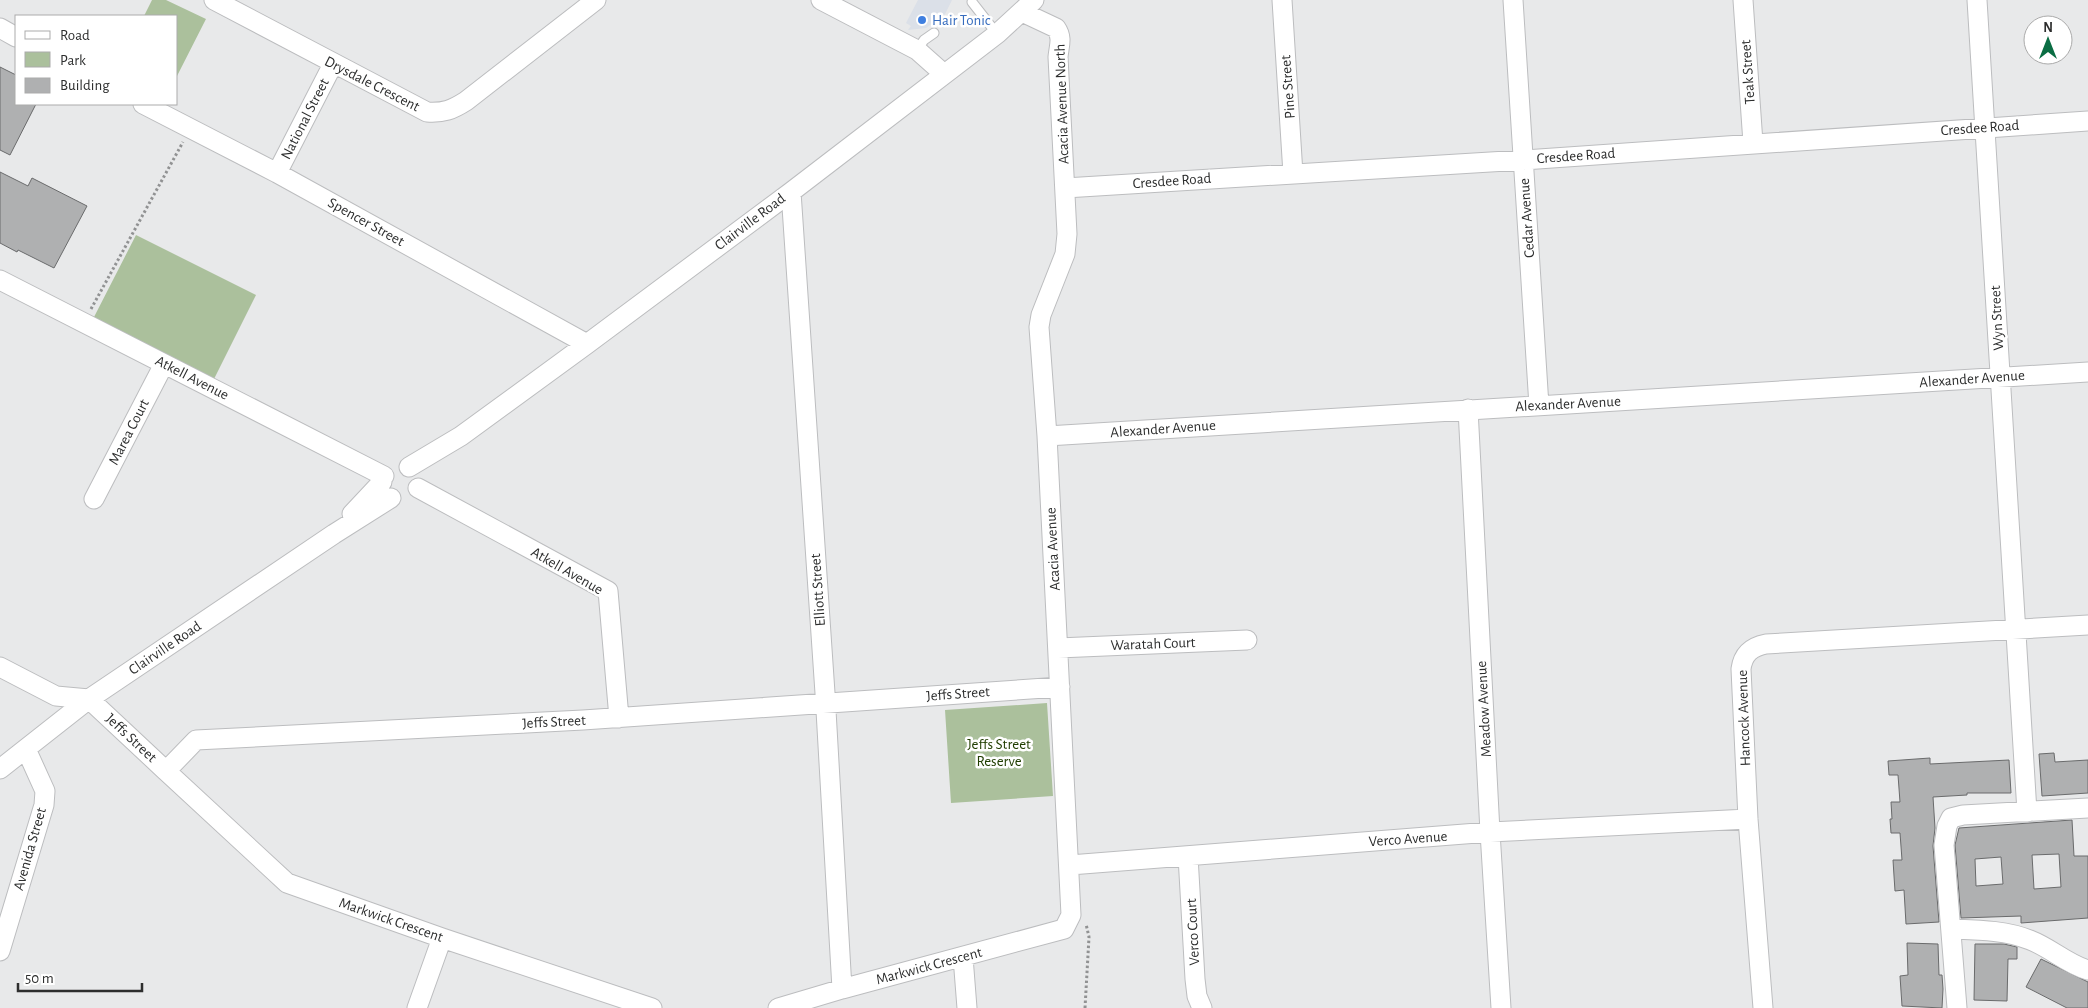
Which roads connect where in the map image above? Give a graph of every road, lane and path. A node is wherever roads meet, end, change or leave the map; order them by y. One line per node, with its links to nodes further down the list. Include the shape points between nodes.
1 (214, 0): 15 (street, Drysdale Crescent)
2 (596, 0): 15 (street, Drysdale Crescent, via 466,101 444,113 427,112)
3 (820, 0): 14 (street)
4 (1282, 0): 24 (street, Pine Street)
5 (1513, 0): 22 (street, Cedar Avenue)
6 (1743, 0): 21 (street, Teak Street)
7 (1977, 0): 20 (street, Wyn Street)
8 (972, 2): 12 (lane)
9 (1028, 6): 12 (street, Clairville Road); 25 (street, Acacia Avenue North, via 1060,37 1058,57)
10 (0, 28): 13 (street)
11 (934, 33): 14 (lane)
12 (996, 34): 16 (street, Clairville Road)
13 (15, 36)
14 (917, 50): 16 (street)
15 (333, 64): 23 (street, National Street)
16 (944, 74): 26 (street, Clairville Road)
17 (145, 105): 19 (street, Spencer Street)
18 (2088, 121): 20 (street, Cresdee Road)
19 (190, 128): 23 (street, Spencer Street); 28 (path)
20 (1986, 128): 21 (street, Cresdee Road); 32 (street, Wyn Street)
21 (1753, 143): 22 (street, Cresdee Road)
22 (1523, 160): 24 (street, Cresdee Road); 33 (street, Cedar Avenue)
23 (277, 173): 29 (street, Spencer Street)
24 (1293, 174): 25 (street, Cresdee Road)
25 (1064, 188): 35 (street, Acacia Avenue, via 1066,254 1039,327)
26 (791, 192): 29 (street, Clairville Road); 46 (street, Elliott Street)
27 (0, 280): 28 (street, Atkell Avenue)
28 (84, 323): 30 (street, Atkell Avenue)
29 (587, 344): 36 (street, Clairville Road, via 461,436)
30 (164, 364): 37 (street, Atkell Avenue); 38 (street, Marea Court)
31 (2088, 372): 32 (street, Alexander Avenue)
32 (2001, 378): 33 (street, Alexander Avenue); 40 (street, Wyn Street)
33 (1539, 406): 34 (street, Alexander Avenue)
34 (1468, 409): 35 (street, Alexander Avenue); 54 (street, Meadow Avenue)
35 (1047, 436): 42 (street, Acacia Avenue)
36 (415, 479): 37 (street, via 397,465 391,467); 37 (street, Clairville Road, via 409,498 403,501); 47 (street, Atkell Avenue, via 608,591)
37 (386, 486): 45 (street, Clairville Road, via 334,534)
38 (94, 499)
39 (2088, 624): 40 (street, Hancock Avenue)
40 (2016, 629): 52 (street, Wyn Street); 53 (street, Hancock Avenue, via 1766,644 1748,652 1742,669)
41 (1247, 640): 42 (street, Waratah Court)
42 (1058, 648): 44 (street, Acacia Avenue)
43 (0, 667): 45 (street, via 56,696)
44 (1060, 687): 46 (street, Jeffs Street); 56 (street, Acacia Avenue)
45 (89, 699): 48 (street, Clairville Road); 50 (street, Jeffs Street)
46 (826, 703): 47 (street, Jeffs Street); 63 (street, Elliott Street)
47 (618, 718): 50 (street, Jeffs Street, via 196,740)
48 (26, 749): 49 (street, Clairville Road); 60 (street, Avenida Street, via 45,791 44,805)
49 (0, 768)
50 (166, 771): 59 (street, Markwick Crescent, via 287,883)
51 (2088, 808): 52 (street)
52 (2027, 812): 58 (street, via 1951,818 1944,845)
53 (1748, 819): 54 (street, Verco Avenue); 71 (street, Hancock Avenue)
54 (1490, 832): 55 (street, Verco Avenue); 70 (street, Meadow Avenue)
55 (1188, 856): 56 (street, Verco Avenue); 69 (street, Verco Court, via 1195,979)
56 (1070, 865): 57 (street, Acacia Avenue)
57 (1071, 915): 61 (street, Markwick Crescent, via 1064,929); 68 (path, via 1085,922 1089,937)
58 (1951, 929): 62 (street, via 1990,930 2029,939 2054,951 2074,966); 72 (street)
59 (442, 938): 64 (street); 65 (street, Markwick Crescent)
60 (0, 950)
61 (963, 958): 63 (street, Markwick Crescent); 67 (street)
62 (2088, 970)
63 (842, 989): 66 (street, Markwick Crescent)
64 (418, 1008)
65 (652, 1008)
66 (778, 1008)
67 (967, 1008)
68 (1085, 1008)
69 (1202, 1008)
70 (1501, 1008)
71 (1764, 1008)
72 (1957, 1008)

